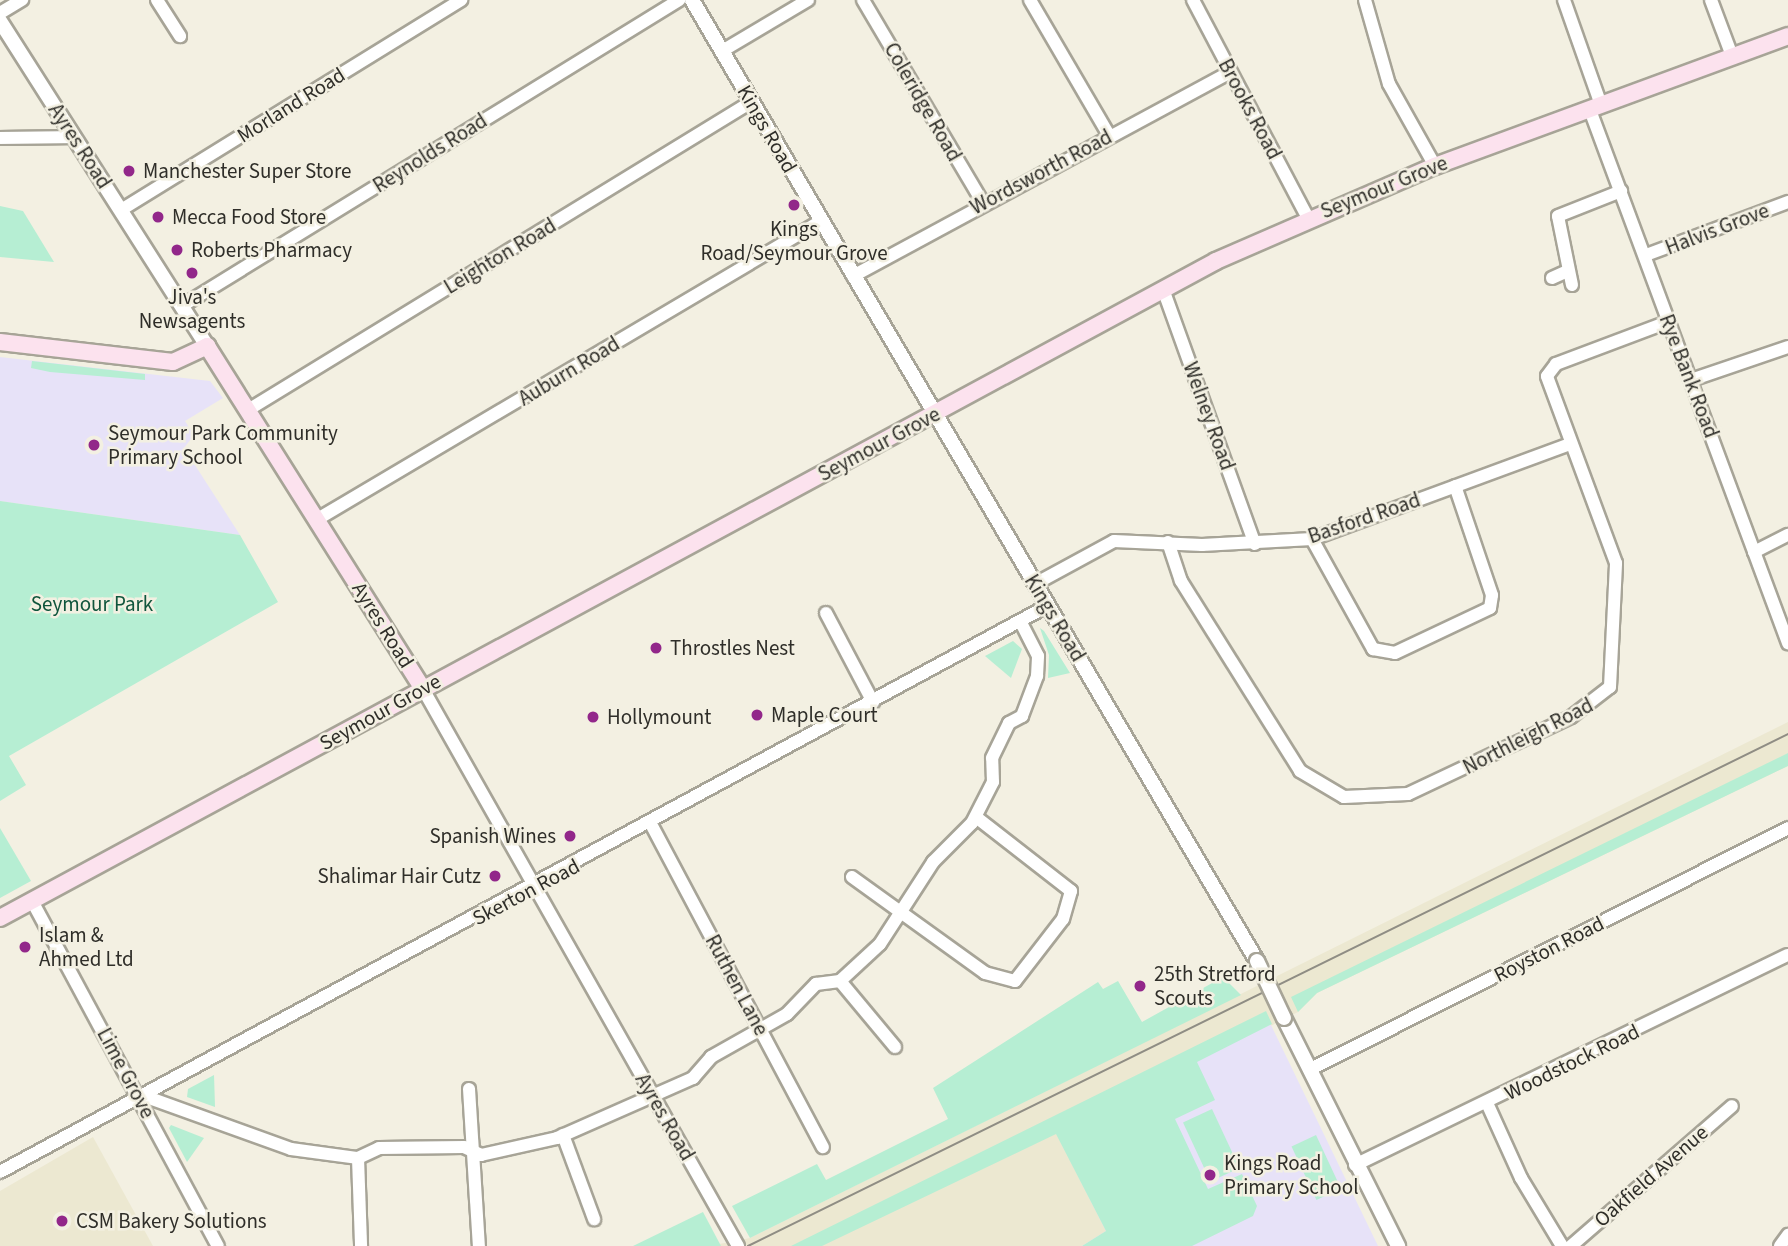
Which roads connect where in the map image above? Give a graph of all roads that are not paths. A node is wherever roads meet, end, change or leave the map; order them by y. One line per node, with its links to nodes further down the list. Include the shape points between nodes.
1 (22, 0): 13 (street)
2 (157, 0): 15 (street)
3 (461, 0): 29 (street, Morland Road)
4 (679, 0): 38 (street, Reynolds Road)
5 (692, 0): 17 (street, Kings Road)
6 (808, 0): 17 (street)
7 (863, 0): 28 (street, Coleridge Road)
8 (1030, 0): 22 (street)
9 (1193, 0): 19 (street, Brooks Road)
10 (1364, 0): 25 (street, via 1389,84)
11 (1564, 0): 21 (street, Rye Bank Road)
12 (1711, 0): 18 (street)
13 (0, 13)
14 (0, 22): 23 (street, Ayres Road)
15 (180, 36)
16 (1788, 36): 18 (main road, Seymour Grove)
17 (722, 51): 20 (street, Kings Road)
18 (1732, 56): 21 (main road, Seymour Grove)
19 (1230, 72): 22 (street, Wordsworth Road); 30 (street, Brooks Road)
20 (751, 102): 31 (street, Kings Road); 44 (street, Leighton Road)
21 (1595, 107): 25 (main road, Seymour Grove); 26 (street, Rye Bank Road)
22 (1109, 135): 28 (street, Wordsworth Road)
23 (74, 137): 24 (street); 29 (street, Ayres Road)
24 (0, 138)
25 (1436, 166): 30 (main road, Seymour Grove)
26 (1620, 191): 32 (street, Rye Bank Road); 33 (street, via 1558,216)
27 (1788, 202): 32 (street, Halvis Grove)
28 (983, 204): 34 (street, Wordsworth Road)
29 (121, 210): 38 (street, Ayres Road)
30 (1308, 218): 37 (main road, Seymour Grove)
31 (821, 221): 34 (street, Kings Road); 48 (street, Auburn Road)
32 (1646, 256): 39 (street, Rye Bank Road)
33 (1568, 271): 35 (street); 36 (street)
34 (853, 276): 45 (street, Kings Road)
35 (1552, 278)
36 (1572, 285)
37 (1163, 289): 45 (main road, Seymour Grove); 52 (street, Welney Road)
38 (182, 306): 41 (street, Ayres Road)
39 (1668, 322): 43 (street, Rye Bank Road); 46 (street, Northleigh Road, via 1551,369 1548,391)
40 (0, 342): 41 (main road, via 173,362)
41 (207, 346): 44 (main road, Ayres Road)
42 (1788, 347): 43 (street)
43 (1691, 380): 53 (street, Rye Bank Road)
44 (248, 410): 48 (main road, Ayres Road)
45 (934, 415): 54 (street, Kings Road); 59 (main road, Seymour Grove)
46 (1570, 444): 47 (street, Basford Road); 51 (street, Northleigh Road, via 1616,564 1610,687 1571,717 1390,800 1343,797 1300,771 1181,581)
47 (1455, 486): 50 (street, Basford Road); 50 (street, via 1492,595 1490,608 1395,653 1373,649)
48 (316, 520): 59 (main road, Ayres Road)
49 (1788, 535): 53 (street)
50 (1312, 539): 52 (street, Basford Road)
51 (1168, 542): 52 (street, Basford Road); 54 (street, Basford Road, via 1114,541)
52 (1255, 544)
53 (1754, 552): 58 (street, Rye Bank Road)
54 (1035, 584): 55 (street, Kings Road)
55 (1049, 606): 57 (street, Skerton Road); 73 (street, Kings Road, bridge, via 1257,961)
56 (826, 613): 60 (street)
57 (1021, 622): 60 (street, Skerton Road); 61 (street, via 1038,656 1037,676 1021,716 1009,723 992,758 993,782)
58 (1788, 643)
59 (423, 689): 65 (street, Ayres Road); 66 (main road, Seymour Grove)
60 (873, 702): 62 (street, Skerton Road)
61 (976, 817): 67 (street, via 933,862); 67 (street, via 1071,891 1068,911 1029,969 1016,981 1001,982)
62 (651, 824): 65 (street, Skerton Road); 71 (street, Ruthen Lane)
63 (1788, 828): 73 (street, Royston Road)
64 (852, 877): 67 (street)
65 (536, 887): 75 (street, Ayres Road); 76 (street, Skerton Road)
66 (32, 901): 68 (main road, Seymour Grove); 76 (street, Lime Grove)
67 (900, 911): 70 (street, via 880,944)
68 (0, 918)
69 (1788, 955): 77 (street, Woodstock Road)
70 (840, 981): 71 (street, via 816,984); 72 (street)
71 (762, 1031): 75 (street, via 711,1057 693,1078); 80 (street, Ruthen Lane)
72 (895, 1047)
73 (1309, 1070): 83 (street, Kings Road)
74 (469, 1089): 81 (street)
75 (653, 1096): 79 (street); 90 (street, Ayres Road)
76 (142, 1097): 82 (street, via 278,1146); 84 (street, Skerton Road); 87 (street, Lime Grove)
77 (1487, 1103): 83 (street, Woodstock Road); 92 (street, via 1521,1178)
78 (1732, 1106): 93 (street, Oakfield Avenue)
79 (563, 1135): 81 (street, via 491,1153); 85 (street)
80 (823, 1147)
81 (474, 1151): 82 (street, via 379,1148); 89 (street)
82 (358, 1158): 88 (street)
83 (1355, 1165): 91 (street, Kings Road)
84 (0, 1172)
85 (594, 1219)
86 (1788, 1235): 94 (street)
87 (218, 1246)
88 (361, 1246)
89 (479, 1246)
90 (738, 1246)
91 (1398, 1246)
92 (1562, 1246)
93 (1570, 1246)
94 (1780, 1246)

